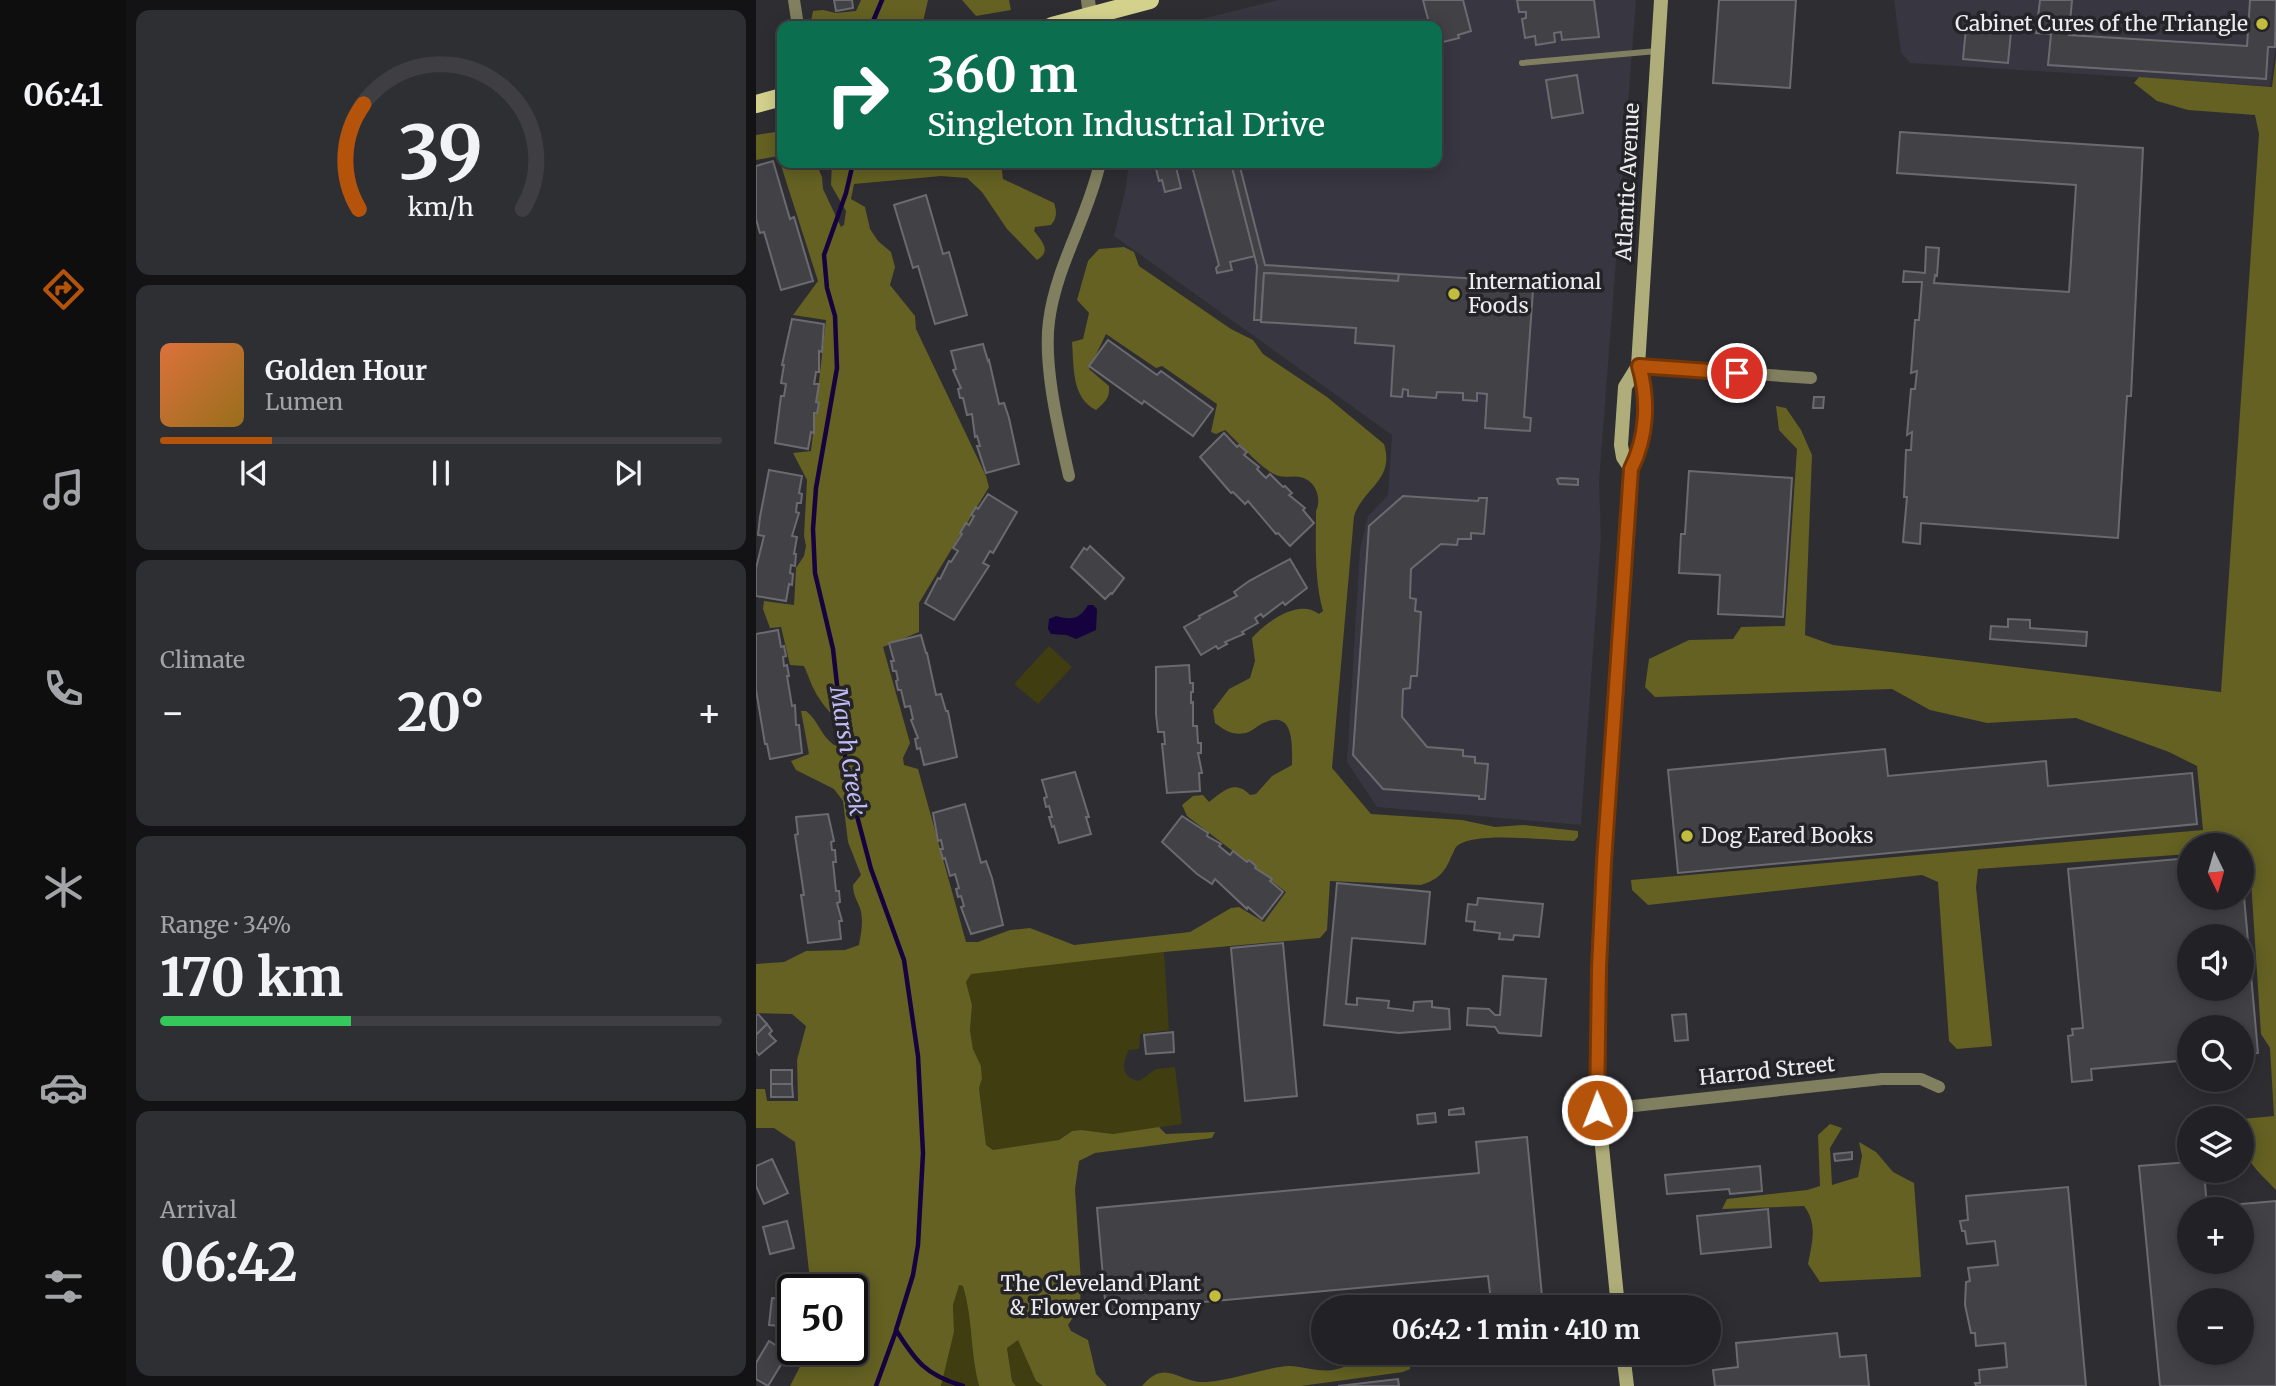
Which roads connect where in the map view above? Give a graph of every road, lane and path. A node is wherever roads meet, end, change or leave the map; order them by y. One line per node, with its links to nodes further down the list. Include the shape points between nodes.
1 (794, 0): 5 (street)
2 (1150, 0): 4 (main road)
3 (1661, 0): 7 (main road, Atlantic Avenue)
4 (1090, 14): 6 (main road)
5 (797, 21)
6 (1068, 21)
7 (1657, 51): 8 (lane); 12 (main road, Atlantic Avenue)
8 (1522, 63)
9 (777, 98): 10 (main road)
10 (756, 104)
11 (1098, 168): 15 (street, via 1049,322 1051,374)
12 (1639, 366): 13 (street); 14 (main road, Atlantic Avenue, via 1646,390 1642,441); 14 (main road, Atlantic Avenue, via 1625,387 1621,444)
13 (1811, 378)
14 (1631, 469): 17 (main road, Atlantic Avenue, via 1603,874)
15 (1069, 476)
16 (1939, 1087): 17 (street, Harrod Street, via 1921,1079 1881,1079)
17 (1597, 1110): 18 (main road, Atlantic Avenue)
18 (1617, 1295)
19 (1624, 1365): 20 (main road)
20 (1627, 1386)

